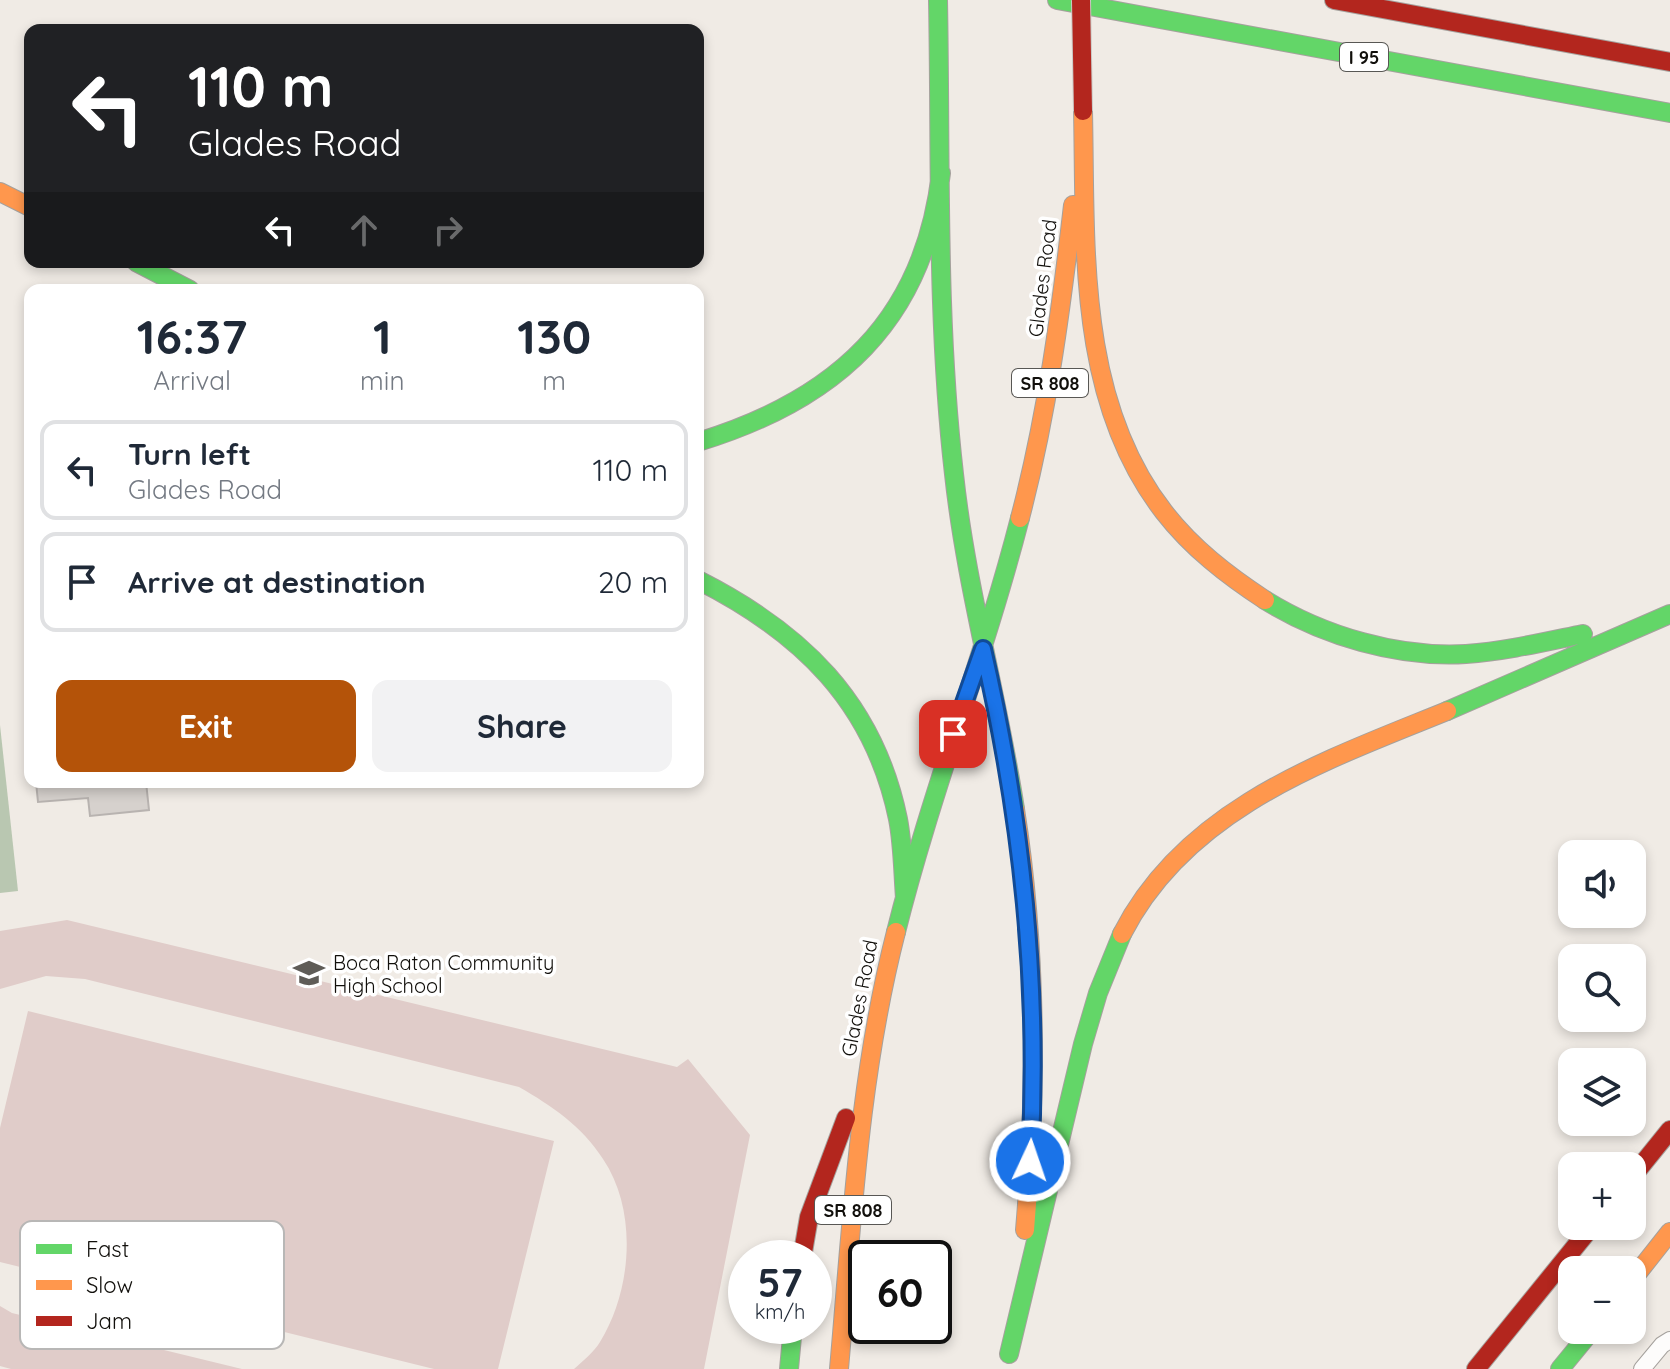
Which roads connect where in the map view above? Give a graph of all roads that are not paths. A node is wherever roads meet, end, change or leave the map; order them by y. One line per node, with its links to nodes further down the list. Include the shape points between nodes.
1 (938, 0): 8 (main road, Glades Road / SR 808)
2 (1057, 0): 7 (main road, I 95)
3 (1081, 0): 6 (main road, Glades Road / SR 808, bridge)
4 (1334, 0): 5 (main road)
5 (1670, 62)
6 (1083, 111): 15 (main road, via 1091,321 1103,385 1138,475 1201,552 1286,613 1341,636 1411,651 1445,654 1512,648); 16 (main road, Glades Road / SR 808, via 1059,332 1042,430)
7 (1670, 113)
8 (941, 173): 13 (main road, via 925,252 904,296 876,335 846,366 789,407); 16 (main road, Glades Road / SR 808, via 944,388)
9 (0, 192): 10 (main road)
10 (24, 204)
11 (148, 268): 12 (main road)
12 (178, 284)
13 (704, 440)
14 (704, 583): 17 (main road, via 795,640 849,702 872,743 896,808)
15 (1667, 616): 28 (main road, via 1278,783 1226,815 1162,875 1131,917 1098,986)
16 (983, 649): 17 (main road, Glades Road / SR 808); 28 (main road, Glades Road / SR 808, via 1018,831 1032,1000 1029,1192)
17 (905, 898): 18 (main road, Glades Road / SR 808)
18 (870, 1051): 22 (main road); 30 (main road, Glades Road / SR 808)
19 (1670, 1130): 20 (main road)
20 (1646, 1160)
21 (1670, 1232): 24 (main road)
22 (805, 1240)
23 (1581, 1240): 31 (main road)
24 (1646, 1262)
25 (1670, 1340): 33 (lane)
26 (791, 1344): 29 (main road)
27 (1581, 1344): 32 (main road)
28 (1007, 1362)
29 (789, 1369)
30 (839, 1369)
31 (1476, 1369)
32 (1560, 1369)
33 (1642, 1369)

